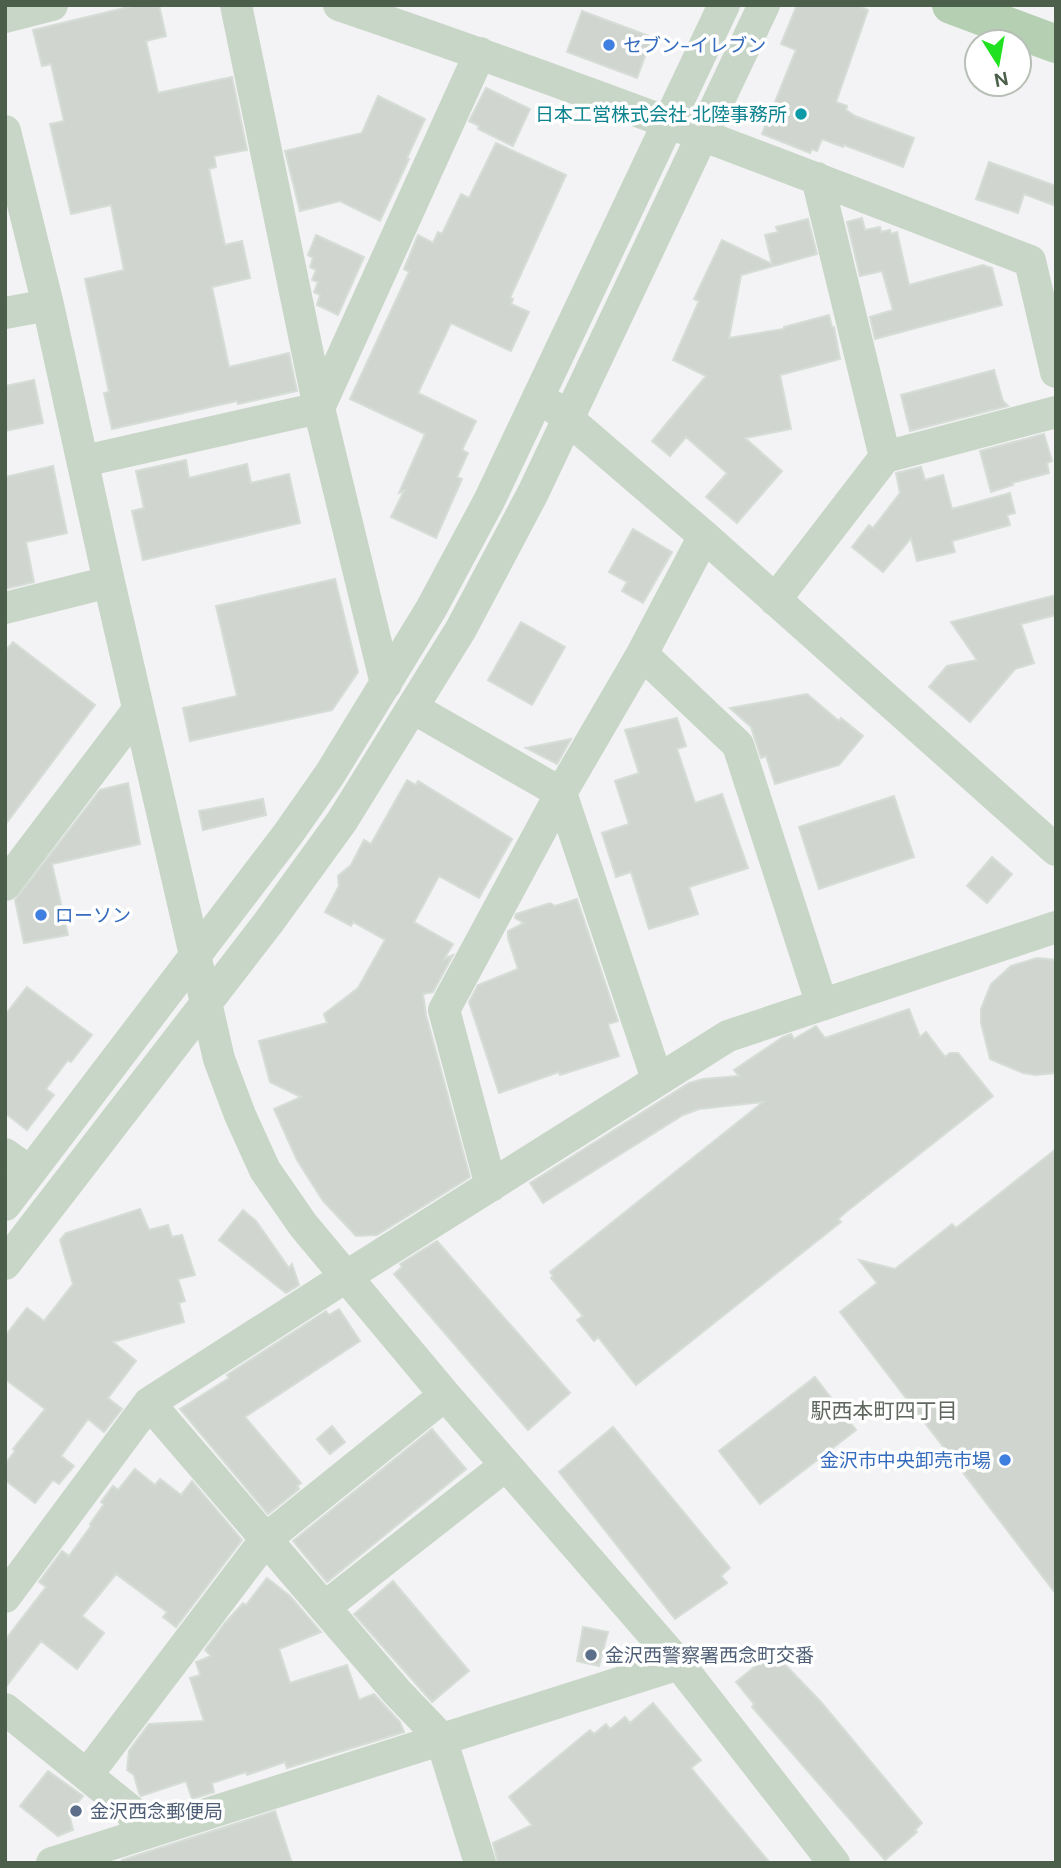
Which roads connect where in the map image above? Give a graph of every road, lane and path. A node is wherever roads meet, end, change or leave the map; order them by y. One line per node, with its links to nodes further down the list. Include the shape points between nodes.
1 (52, 5): 7 (street)
2 (236, 5): 19 (street)
3 (339, 5): 9 (street)
4 (724, 5): 10 (street)
5 (764, 5): 12 (street)
6 (951, 5): 8 (main road)
7 (5, 17)
8 (1056, 44)
9 (480, 53): 10 (street); 19 (street)
10 (668, 122): 12 (street); 18 (street)
11 (5, 131): 15 (street)
12 (702, 135): 13 (street); 21 (street)
13 (817, 178): 14 (street); 22 (street)
14 (1043, 266): 17 (street)
15 (48, 305): 16 (street); 23 (street)
16 (5, 313)
17 (1056, 372)
18 (540, 394): 21 (street); 29 (street, via 432,609)
19 (319, 408): 23 (street); 29 (street)
20 (1056, 412): 22 (street)
21 (568, 418): 24 (street); 30 (street, via 461,629)
22 (885, 457): 26 (street)
23 (84, 461): 25 (street)
24 (704, 536): 26 (street); 28 (street)
25 (109, 582): 27 (street); 31 (street)
26 (775, 600): 33 (street)
27 (5, 608)
28 (642, 654): 32 (street); 38 (street, via 738,746)
29 (386, 684): 36 (street, via 288,834)
30 (413, 708): 32 (street); 37 (street, via 342,821)
31 (138, 710): 34 (street); 36 (street)
32 (561, 793): 39 (street); 42 (street, via 443,1010)
33 (1056, 850)
34 (5, 885)
35 (1056, 927): 38 (street)
36 (195, 956): 37 (street); 41 (street)
37 (206, 1003): 44 (street); 45 (street, via 219,1059 265,1170 303,1225)
38 (822, 1005): 39 (street, via 728,1036)
39 (657, 1079): 42 (street)
40 (5, 1154): 41 (street)
41 (30, 1172): 43 (street)
42 (491, 1186): 45 (street)
43 (5, 1205)
44 (5, 1264)
45 (347, 1276): 46 (street); 47 (street)
46 (445, 1395): 48 (street); 49 (street)
47 (149, 1403): 49 (street); 50 (street)
48 (506, 1465): 51 (street); 52 (street)
49 (266, 1539): 51 (street); 55 (street)
50 (5, 1597)
51 (325, 1607): 54 (street)
52 (678, 1664): 54 (street); 60 (street)
53 (5, 1709): 55 (street)
54 (441, 1738): 56 (street); 59 (street)
55 (87, 1775): 56 (street, via 131,1811)
56 (140, 1834): 57 (street)
57 (113, 1853): 58 (street)
58 (52, 1863)
59 (480, 1863)
60 (834, 1863)

